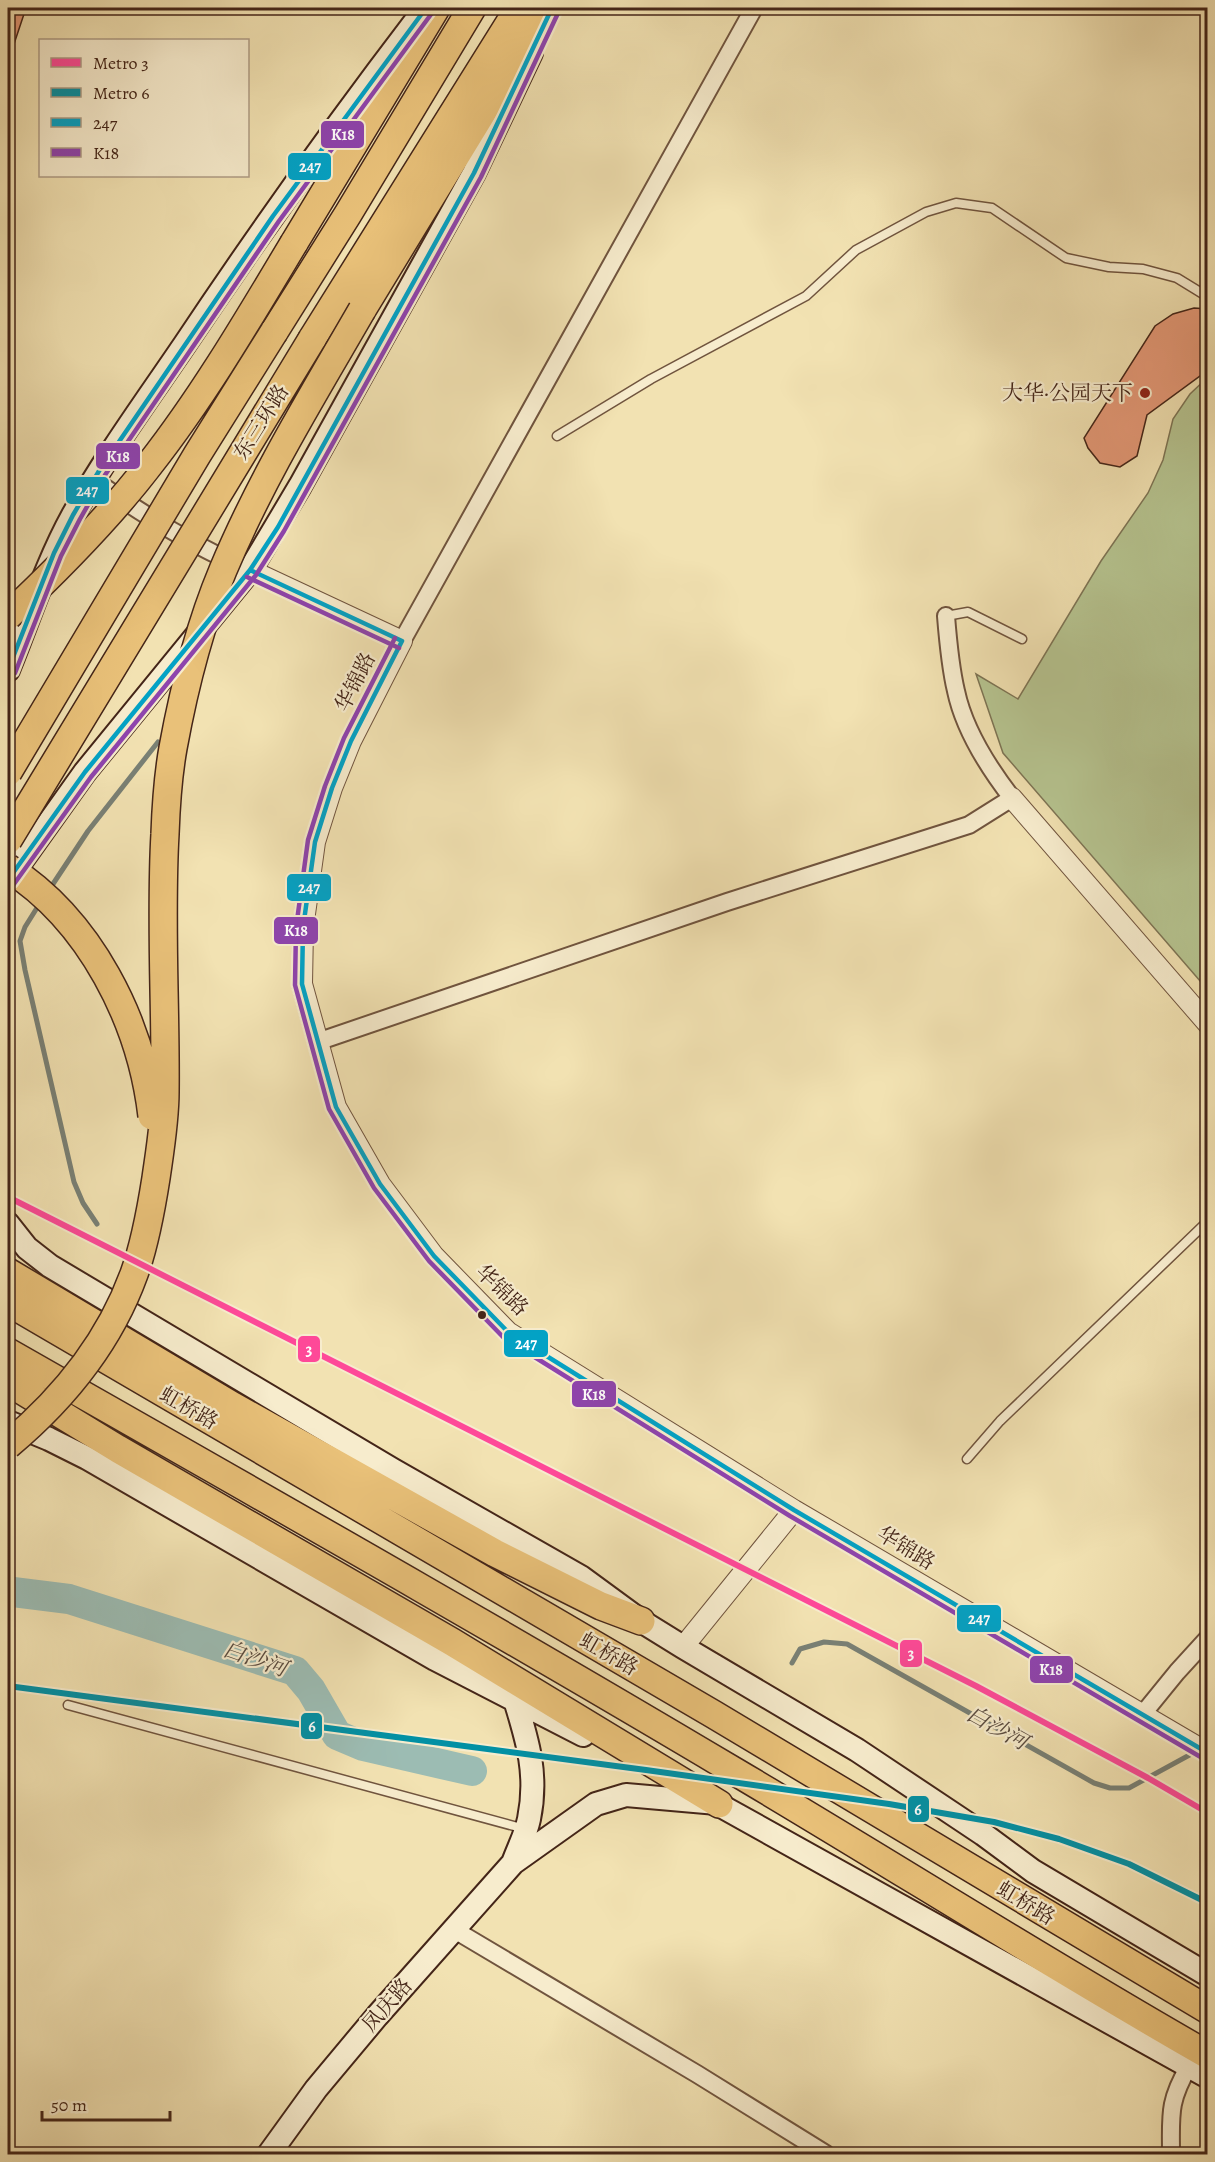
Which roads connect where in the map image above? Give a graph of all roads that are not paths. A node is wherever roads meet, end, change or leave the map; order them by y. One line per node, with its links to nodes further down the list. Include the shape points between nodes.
1 (426, 8): 10 (main road, via 219,292)
2 (436, 8): 12 (highway, bridge, via 189,410 150,464 76,549)
3 (472, 8): 17 (highway, 东三环路, bridge, via 197,455)
4 (519, 8): 19 (highway, 东三环路, bridge, via 312,339)
5 (546, 8): 24 (highway, bridge, via 276,459 226,562 199,639 172,751 166,803 162,980 165,1095)
6 (552, 8): 11 (main road, via 474,173)
7 (754, 8): 15 (street)
8 (1208, 297): 9 (lane, via 1177,278 1066,258 992,208 956,203 927,212 856,250 806,296 651,379)
9 (557, 436)
10 (94, 480): 11 (street, via 201,548); 16 (main road, via 52,559)
11 (250, 570): 15 (street); 21 (main road, via 85,772)
12 (8, 616)
13 (946, 616): 14 (lane, via 968,612); 18 (street, via 956,694 994,776)
14 (1022, 639)
15 (402, 641): 23 (street, 华锦路, via 351,741 315,842 303,928 302,984)
16 (8, 669)
17 (8, 772)
18 (1012, 798): 22 (street); 23 (street, via 969,825 728,902)
19 (8, 840)
20 (8, 868): 24 (highway, bridge, via 50,902 81,938 122,1008 149,1092 155,1141)
21 (8, 880)
22 (1208, 1024)
23 (317, 1042): 34 (street, 华锦路, via 336,1107 380,1184 434,1256 508,1332)
24 (151, 1207): 32 (highway, bridge, via 135,1274 93,1355 38,1420)
25 (1208, 1221): 33 (lane, via 1000,1421)
26 (8, 1224): 35 (main road, via 27,1248 50,1266 581,1577)
27 (8, 1272): 35 (highway, via 233,1406 495,1553)
28 (8, 1302): 48 (highway, 虹桥路, via 713,1714)
29 (8, 1352): 49 (highway, 虹桥路, via 725,1766 1132,2012)
30 (8, 1382): 37 (highway)
31 (8, 1422): 39 (main road, via 87,1458 435,1659)
32 (8, 1445)
33 (967, 1459)
34 (794, 1510): 38 (street); 41 (street, 华锦路)
35 (640, 1621): 38 (main road)
36 (1208, 1638): 41 (street)
37 (452, 1642): 39 (main road); 43 (highway)
38 (683, 1647): 47 (main road, via 857,1750 1033,1871)
39 (515, 1700): 43 (main road); 44 (main road, via 532,1758 533,1789)
40 (68, 1705): 44 (lane)
41 (1142, 1715): 42 (street, 华锦路)
42 (1208, 1753)
43 (719, 1804): 45 (main road, via 626,1795 596,1804); 49 (main road)
44 (526, 1829): 45 (main road)
45 (513, 1863): 46 (main road, 凤庆路)
46 (453, 1929): 50 (main road, 凤庆路, via 316,2089); 51 (street)
47 (1208, 1975)
48 (1208, 2010)
49 (1201, 2066): 52 (street, via 1178,2085 1172,2104)
50 (269, 2154)
51 (826, 2154)
52 (1171, 2154)

